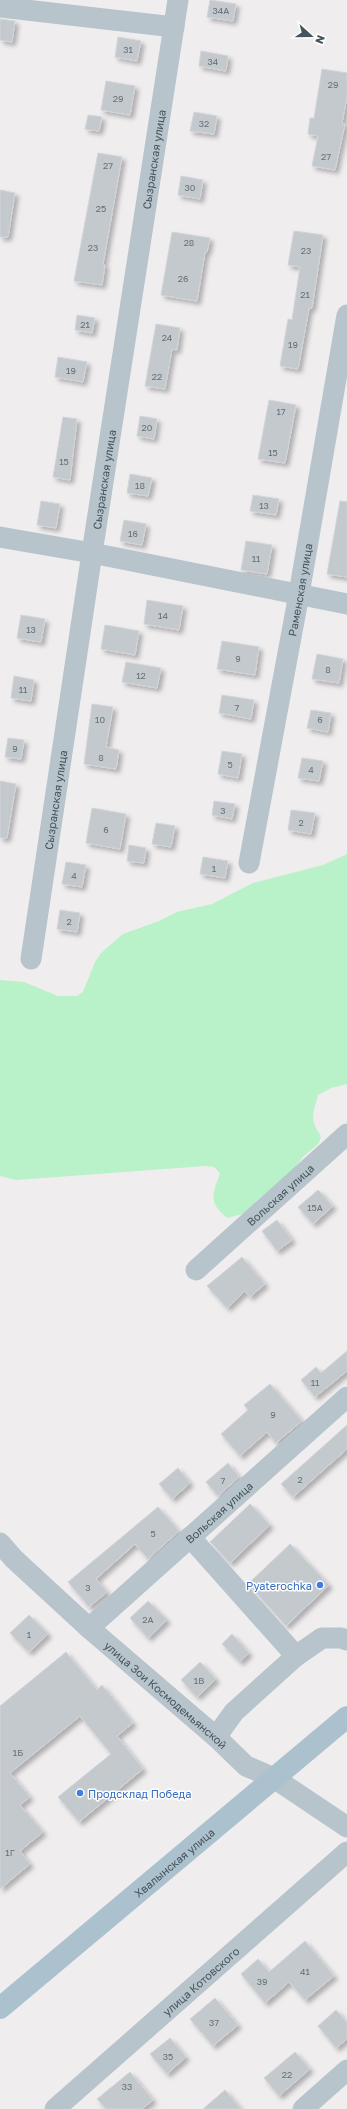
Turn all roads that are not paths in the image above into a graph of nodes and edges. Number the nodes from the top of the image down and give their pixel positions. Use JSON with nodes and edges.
{"nodes":[{"id":1,"x":178,"y":0,"type":"edge"},
{"id":2,"x":0,"y":7,"type":"edge"},
{"id":3,"x":174,"y":27,"type":"junction"},
{"id":4,"x":347,"y":315,"type":"edge"},
{"id":5,"x":0,"y":537,"type":"edge"},
{"id":6,"x":92,"y":553,"type":"junction"},
{"id":7,"x":299,"y":594,"type":"junction"},
{"id":8,"x":347,"y":604,"type":"edge"},
{"id":9,"x":249,"y":862,"type":"dead end"},
{"id":10,"x":31,"y":959,"type":"dead end"},
{"id":11,"x":347,"y":1134,"type":"edge"},
{"id":12,"x":196,"y":1270,"type":"dead end"},
{"id":13,"x":347,"y":1397,"type":"edge"},
{"id":14,"x":190,"y":1536,"type":"junction"},
{"id":15,"x":0,"y":1543,"type":"edge"},
{"id":16,"x":89,"y":1628,"type":"junction"},
{"id":17,"x":347,"y":1640,"type":"edge"},
{"id":18,"x":296,"y":1656,"type":"junction"},
{"id":19,"x":347,"y":1717,"type":"edge"},
{"id":20,"x":216,"y":1737,"type":"junction"},
{"id":21,"x":274,"y":1778,"type":"junction"},
{"id":22,"x":347,"y":1827,"type":"edge"},
{"id":23,"x":347,"y":1852,"type":"edge"},
{"id":24,"x":0,"y":2008,"type":"edge"},
{"id":25,"x":347,"y":2070,"type":"edge"},
{"id":26,"x":55,"y":2109,"type":"edge"},
{"id":27,"x":303,"y":2109,"type":"edge"}],
"edges":[{"from":1,"to":3,"type":"street","name":"Сызранская улица"},
{"from":2,"to":3,"type":"street"},
{"from":3,"to":6,"type":"street","name":"Сызранская улица"},
{"from":4,"to":7,"type":"street","name":"Раменская улица"},
{"from":5,"to":6,"type":"street"},
{"from":6,"to":7,"type":"street"},
{"from":6,"to":10,"type":"street","name":"Сызранская улица"},
{"from":7,"to":8,"type":"street"},
{"from":7,"to":9,"type":"street","name":"Раменская улица"},
{"from":11,"to":12,"type":"street","name":"Вольская улица"},
{"from":13,"to":14,"type":"street","name":"Вольская улица"},
{"from":14,"to":16,"type":"street","name":"Вольская улица"},
{"from":14,"to":18,"type":"street"},
{"from":15,"to":16,"type":"street","name":"улица Зои Космодемьянской"},
{"from":16,"to":20,"type":"street","name":"улица Зои Космодемьянской"},
{"from":17,"to":18,"type":"street"},
{"from":18,"to":20,"type":"street"},
{"from":19,"to":21,"type":"main road","name":"Хвалынская улица"},
{"from":20,"to":21,"type":"street","name":"улица Зои Космодемьянской"},
{"from":21,"to":22,"type":"street","name":"улица Зои Космодемьянской"},
{"from":21,"to":24,"type":"main road","name":"Хвалынская улица"},
{"from":23,"to":26,"type":"street","name":"улица Котовского"},
{"from":25,"to":27,"type":"street"}]}
